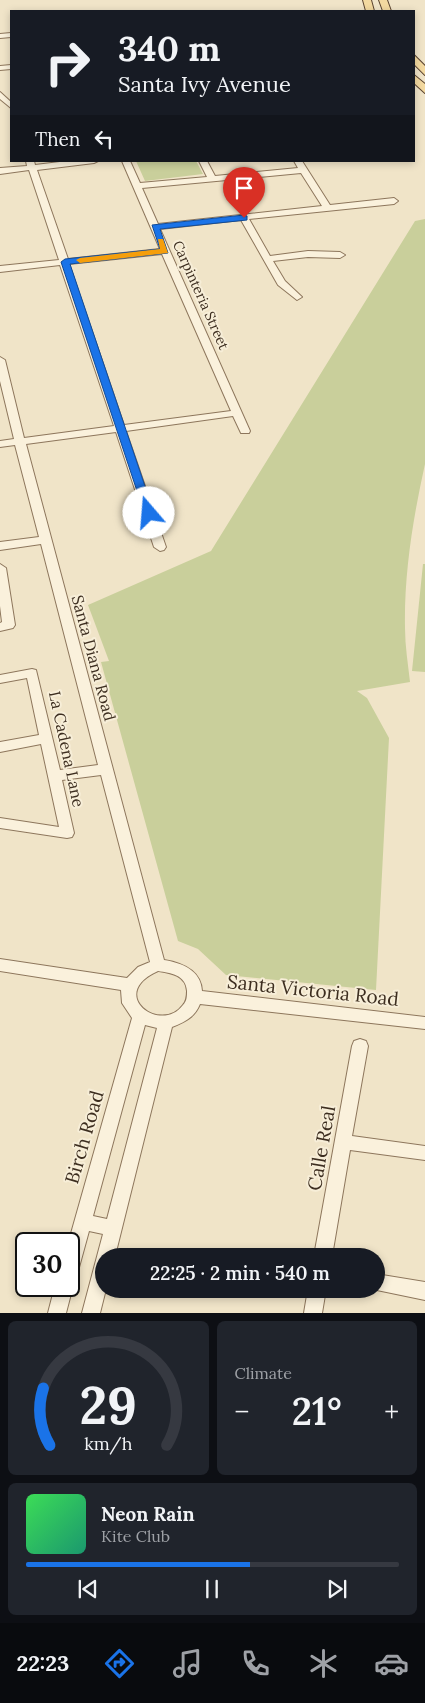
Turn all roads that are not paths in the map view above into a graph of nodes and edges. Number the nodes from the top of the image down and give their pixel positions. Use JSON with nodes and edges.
{"nodes":[{"id":1,"x":415,"y":59,"type":"edge"},
{"id":2,"x":425,"y":72,"type":"edge"},
{"id":3,"x":415,"y":79,"type":"edge"},
{"id":4,"x":425,"y":90,"type":"edge"},
{"id":5,"x":0,"y":94,"type":"edge"},
{"id":6,"x":10,"y":105,"type":"edge"},
{"id":7,"x":73,"y":162,"type":"edge"},
{"id":8,"x":126,"y":162,"type":"edge"},
{"id":9,"x":204,"y":162,"type":"edge"},
{"id":10,"x":299,"y":162,"type":"edge"},
{"id":11,"x":31,"y":164,"type":"edge"},
{"id":12,"x":303,"y":170,"type":"junction"},
{"id":13,"x":0,"y":171,"type":"edge"},
{"id":14,"x":212,"y":179,"type":"junction"},
{"id":15,"x":138,"y":186,"type":"junction"},
{"id":16,"x":394,"y":201,"type":"dead end"},
{"id":17,"x":327,"y":208,"type":"junction"},
{"id":18,"x":244,"y":218,"type":"junction"},
{"id":19,"x":155,"y":227,"type":"junction"},
{"id":20,"x":165,"y":251,"type":"junction"},
{"id":21,"x":340,"y":255,"type":"dead end"},
{"id":22,"x":266,"y":258,"type":"junction"},
{"id":23,"x":65,"y":262,"type":"junction"},
{"id":24,"x":0,"y":269,"type":"edge"},
{"id":25,"x":297,"y":297,"type":"dead end"},
{"id":26,"x":0,"y":360,"type":"edge"},
{"id":27,"x":236,"y":413,"type":"junction"},
{"id":28,"x":120,"y":428,"type":"junction"},
{"id":29,"x":245,"y":431,"type":"dead end"},
{"id":30,"x":19,"y":441,"type":"junction"},
{"id":31,"x":0,"y":444,"type":"edge"},
{"id":32,"x":45,"y":540,"type":"junction"},
{"id":33,"x":0,"y":546,"type":"edge"},
{"id":34,"x":160,"y":547,"type":"dead end"},
{"id":35,"x":0,"y":572,"type":"edge"},
{"id":36,"x":5,"y":626,"type":"edge"},
{"id":37,"x":0,"y":679,"type":"edge"},
{"id":38,"x":47,"y":738,"type":"junction"},
{"id":39,"x":0,"y":747,"type":"edge"},
{"id":40,"x":106,"y":769,"type":"junction"},
{"id":41,"x":55,"y":776,"type":"junction"},
{"id":42,"x":0,"y":824,"type":"edge"},
{"id":43,"x":0,"y":965,"type":"edge"},
{"id":44,"x":158,"y":966,"type":"junction"},
{"id":45,"x":130,"y":985,"type":"junction"},
{"id":46,"x":196,"y":997,"type":"junction"},
{"id":47,"x":140,"y":1016,"type":"junction"},
{"id":48,"x":166,"y":1022,"type":"junction"},
{"id":49,"x":425,"y":1023,"type":"edge"},
{"id":50,"x":360,"y":1046,"type":"dead end"},
{"id":51,"x":343,"y":1142,"type":"junction"},
{"id":52,"x":425,"y":1152,"type":"edge"},
{"id":53,"x":82,"y":1222,"type":"junction"},
{"id":54,"x":113,"y":1228,"type":"junction"},
{"id":55,"x":79,"y":1232,"type":"edge"},
{"id":56,"x":108,"y":1248,"type":"edge"},
{"id":57,"x":324,"y":1248,"type":"edge"},
{"id":58,"x":385,"y":1284,"type":"edge"},
{"id":59,"x":425,"y":1291,"type":"edge"},
{"id":60,"x":61,"y":1297,"type":"edge"},
{"id":61,"x":95,"y":1298,"type":"edge"},
{"id":62,"x":316,"y":1298,"type":"edge"},
{"id":63,"x":57,"y":1313,"type":"edge"},
{"id":64,"x":91,"y":1313,"type":"edge"},
{"id":65,"x":313,"y":1313,"type":"edge"}],
"edges":[{"from":1,"to":2,"type":"main road"},
{"from":3,"to":4,"type":"main road"},
{"from":5,"to":6,"type":"street"},
{"from":7,"to":11,"type":"street"},
{"from":8,"to":15,"type":"street","name":"Carpinteria Street"},
{"from":9,"to":14,"type":"street"},
{"from":10,"to":12,"type":"street"},
{"from":11,"to":13,"type":"street"},
{"from":11,"to":23,"type":"street"},
{"from":12,"to":14,"type":"street"},
{"from":12,"to":17,"type":"street"},
{"from":14,"to":15,"type":"street"},
{"from":15,"to":19,"type":"street","name":"Carpinteria Street"},
{"from":16,"to":17,"type":"street"},
{"from":17,"to":18,"type":"street"},
{"from":18,"to":19,"type":"street"},
{"from":18,"to":22,"type":"street"},
{"from":19,"to":20,"type":"street","name":"Carpinteria Street"},
{"from":20,"to":23,"type":"street"},
{"from":20,"to":27,"type":"street","name":"Carpinteria Street"},
{"from":21,"to":22,"type":"street"},
{"from":22,"to":25,"type":"street"},
{"from":23,"to":24,"type":"street"},
{"from":23,"to":28,"type":"street"},
{"from":26,"to":30,"type":"street","name":"Santa Diana Road"},
{"from":27,"to":28,"type":"street"},
{"from":27,"to":29,"type":"street","name":"Carpinteria Street"},
{"from":28,"to":30,"type":"street"},
{"from":28,"to":34,"type":"street"},
{"from":30,"to":31,"type":"street"},
{"from":30,"to":32,"type":"street","name":"Santa Diana Road"},
{"from":32,"to":33,"type":"street"},
{"from":32,"to":40,"type":"street","name":"Santa Diana Road"},
{"from":35,"to":36,"type":"street"},
{"from":37,"to":38,"type":"street","name":"La Cadena Lane"},
{"from":38,"to":39,"type":"street"},
{"from":38,"to":41,"type":"street","name":"La Cadena Lane"},
{"from":40,"to":41,"type":"street"},
{"from":40,"to":44,"type":"street","name":"Santa Diana Road"},
{"from":41,"to":42,"type":"street","name":"La Cadena Lane"},
{"from":43,"to":45,"type":"street"},
{"from":44,"to":45,"type":"street"},
{"from":44,"to":46,"type":"street"},
{"from":45,"to":47,"type":"street"},
{"from":46,"to":48,"type":"street"},
{"from":46,"to":49,"type":"street","name":"Santa Victoria Road"},
{"from":47,"to":48,"type":"street"},
{"from":47,"to":53,"type":"street","name":"Birch Road"},
{"from":48,"to":54,"type":"street"},
{"from":50,"to":51,"type":"street","name":"Calle Real"},
{"from":51,"to":52,"type":"street"},
{"from":51,"to":57,"type":"street","name":"Calle Real"},
{"from":53,"to":54,"type":"street"},
{"from":53,"to":55,"type":"street","name":"Birch Road"},
{"from":54,"to":56,"type":"street"},
{"from":58,"to":59,"type":"street"},
{"from":60,"to":63,"type":"street"},
{"from":61,"to":64,"type":"street"},
{"from":62,"to":65,"type":"street"}]}
